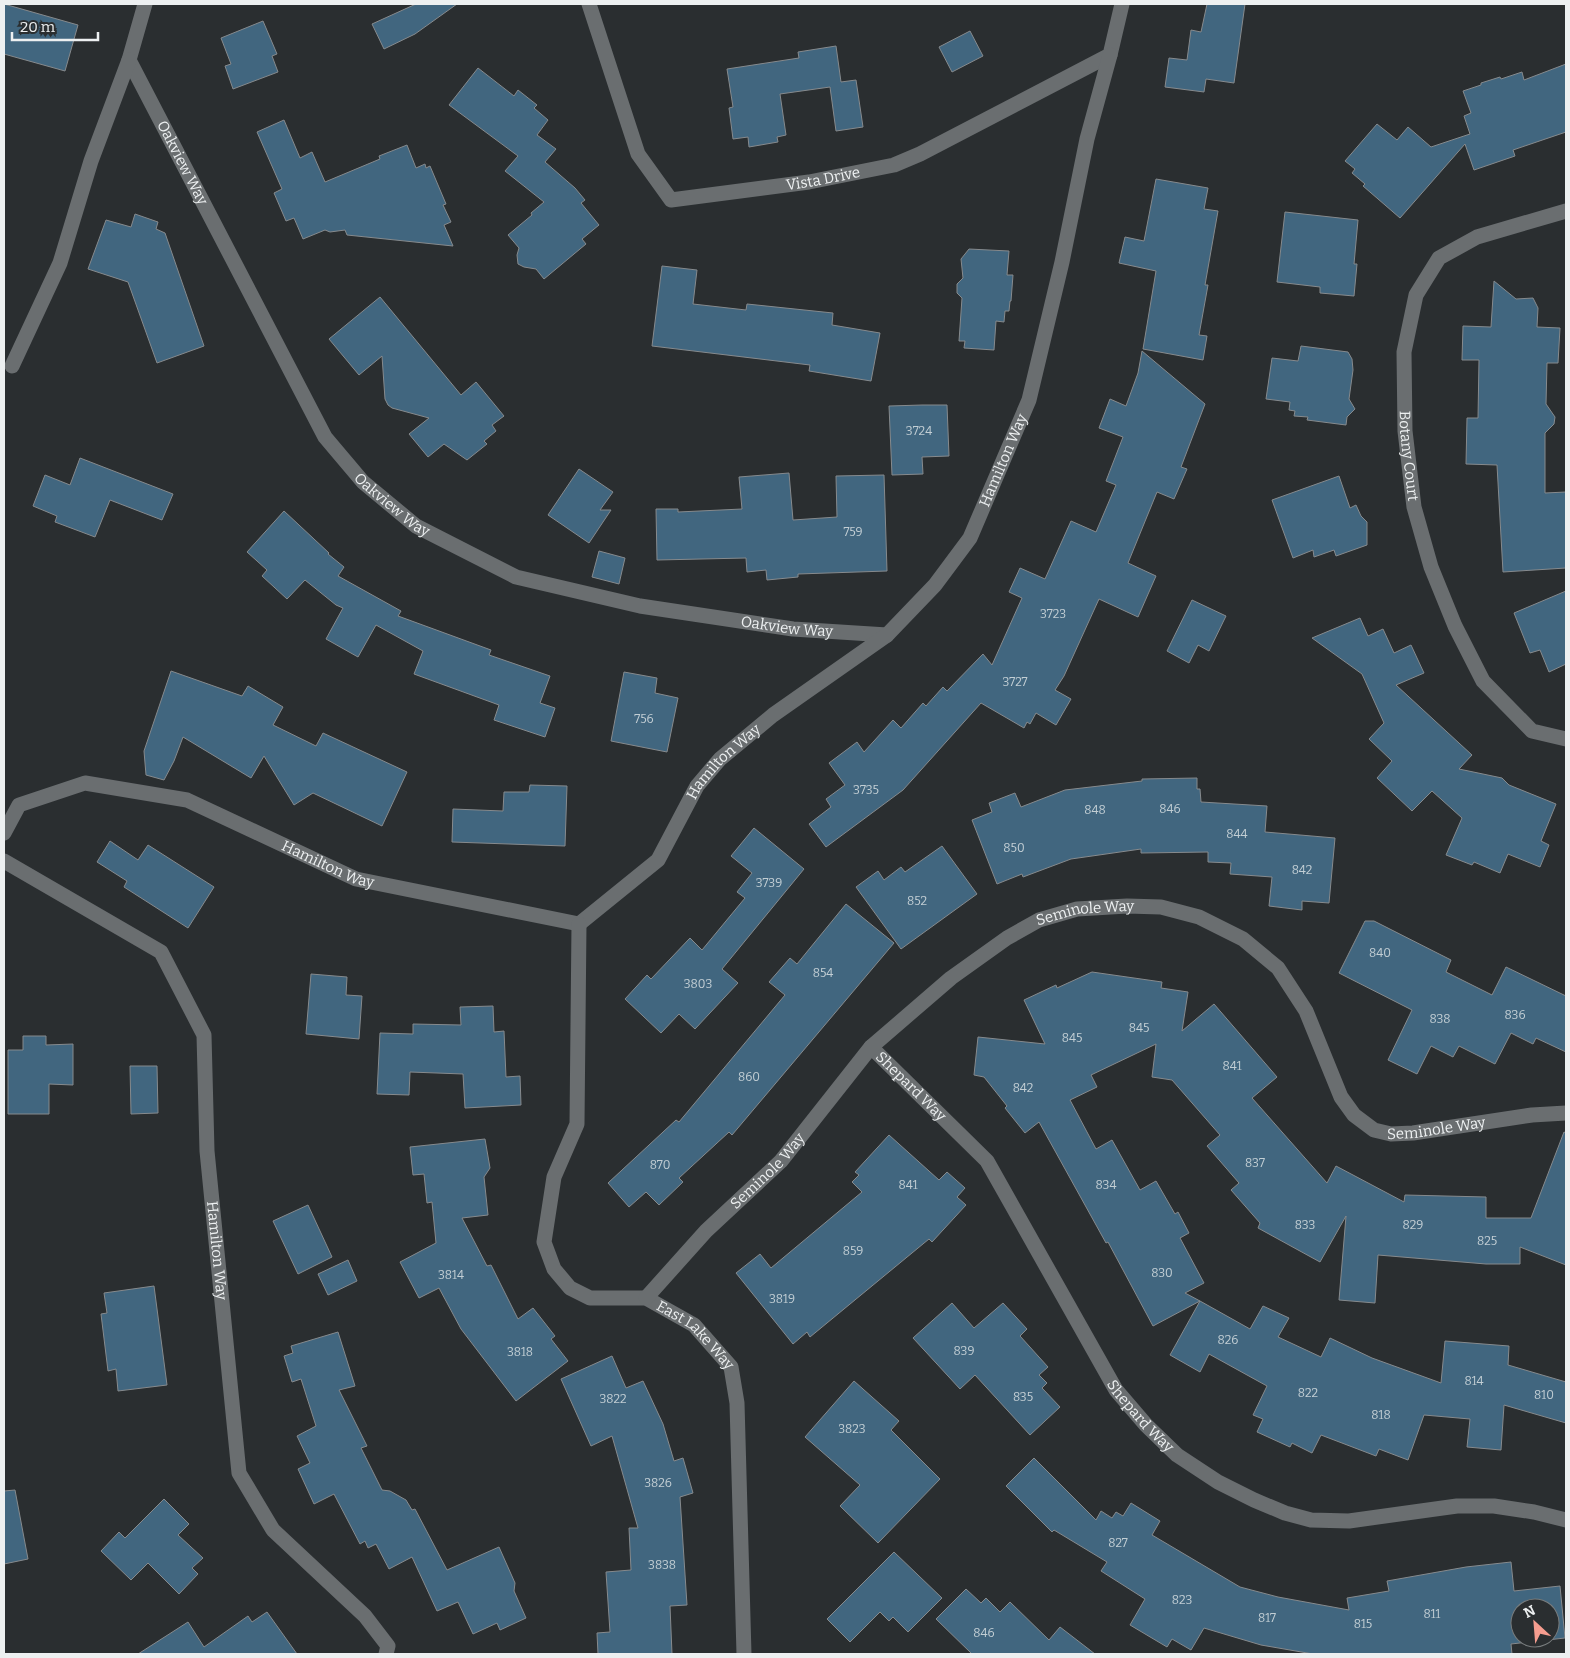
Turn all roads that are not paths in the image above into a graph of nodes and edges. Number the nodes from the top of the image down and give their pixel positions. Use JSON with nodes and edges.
{"nodes":[{"id":1,"x":145,"y":4,"type":"edge"},
{"id":2,"x":589,"y":4,"type":"edge"},
{"id":3,"x":1122,"y":4,"type":"edge"},
{"id":4,"x":1110,"y":55,"type":"junction"},
{"id":5,"x":129,"y":60,"type":"junction"},
{"id":6,"x":1566,"y":211,"type":"edge"},
{"id":7,"x":12,"y":366,"type":"dead end"},
{"id":8,"x":886,"y":635,"type":"junction"},
{"id":9,"x":1566,"y":738,"type":"edge"},
{"id":10,"x":4,"y":833,"type":"edge"},
{"id":11,"x":4,"y":861,"type":"edge"},
{"id":12,"x":579,"y":924,"type":"junction"},
{"id":13,"x":871,"y":1047,"type":"junction"},
{"id":14,"x":1566,"y":1113,"type":"edge"},
{"id":15,"x":646,"y":1298,"type":"junction"},
{"id":16,"x":1566,"y":1520,"type":"edge"},
{"id":17,"x":386,"y":1654,"type":"edge"},
{"id":18,"x":744,"y":1654,"type":"edge"}],
"edges":[{"from":1,"to":5,"type":"street"},
{"from":2,"to":4,"type":"street","name":"Vista Drive"},
{"from":3,"to":4,"type":"street"},
{"from":4,"to":8,"type":"street","name":"Hamilton Way"},
{"from":5,"to":7,"type":"street"},
{"from":5,"to":8,"type":"street","name":"Oakview Way"},
{"from":6,"to":9,"type":"street","name":"Botany Court"},
{"from":8,"to":12,"type":"street","name":"Hamilton Way"},
{"from":10,"to":12,"type":"street","name":"Hamilton Way"},
{"from":11,"to":17,"type":"street","name":"Hamilton Way"},
{"from":12,"to":15,"type":"street","name":"East Lake Way"},
{"from":13,"to":14,"type":"street","name":"Seminole Way"},
{"from":13,"to":15,"type":"street","name":"Seminole Way"},
{"from":13,"to":16,"type":"street","name":"Shepard Way"},
{"from":15,"to":18,"type":"street","name":"East Lake Way"}]}
